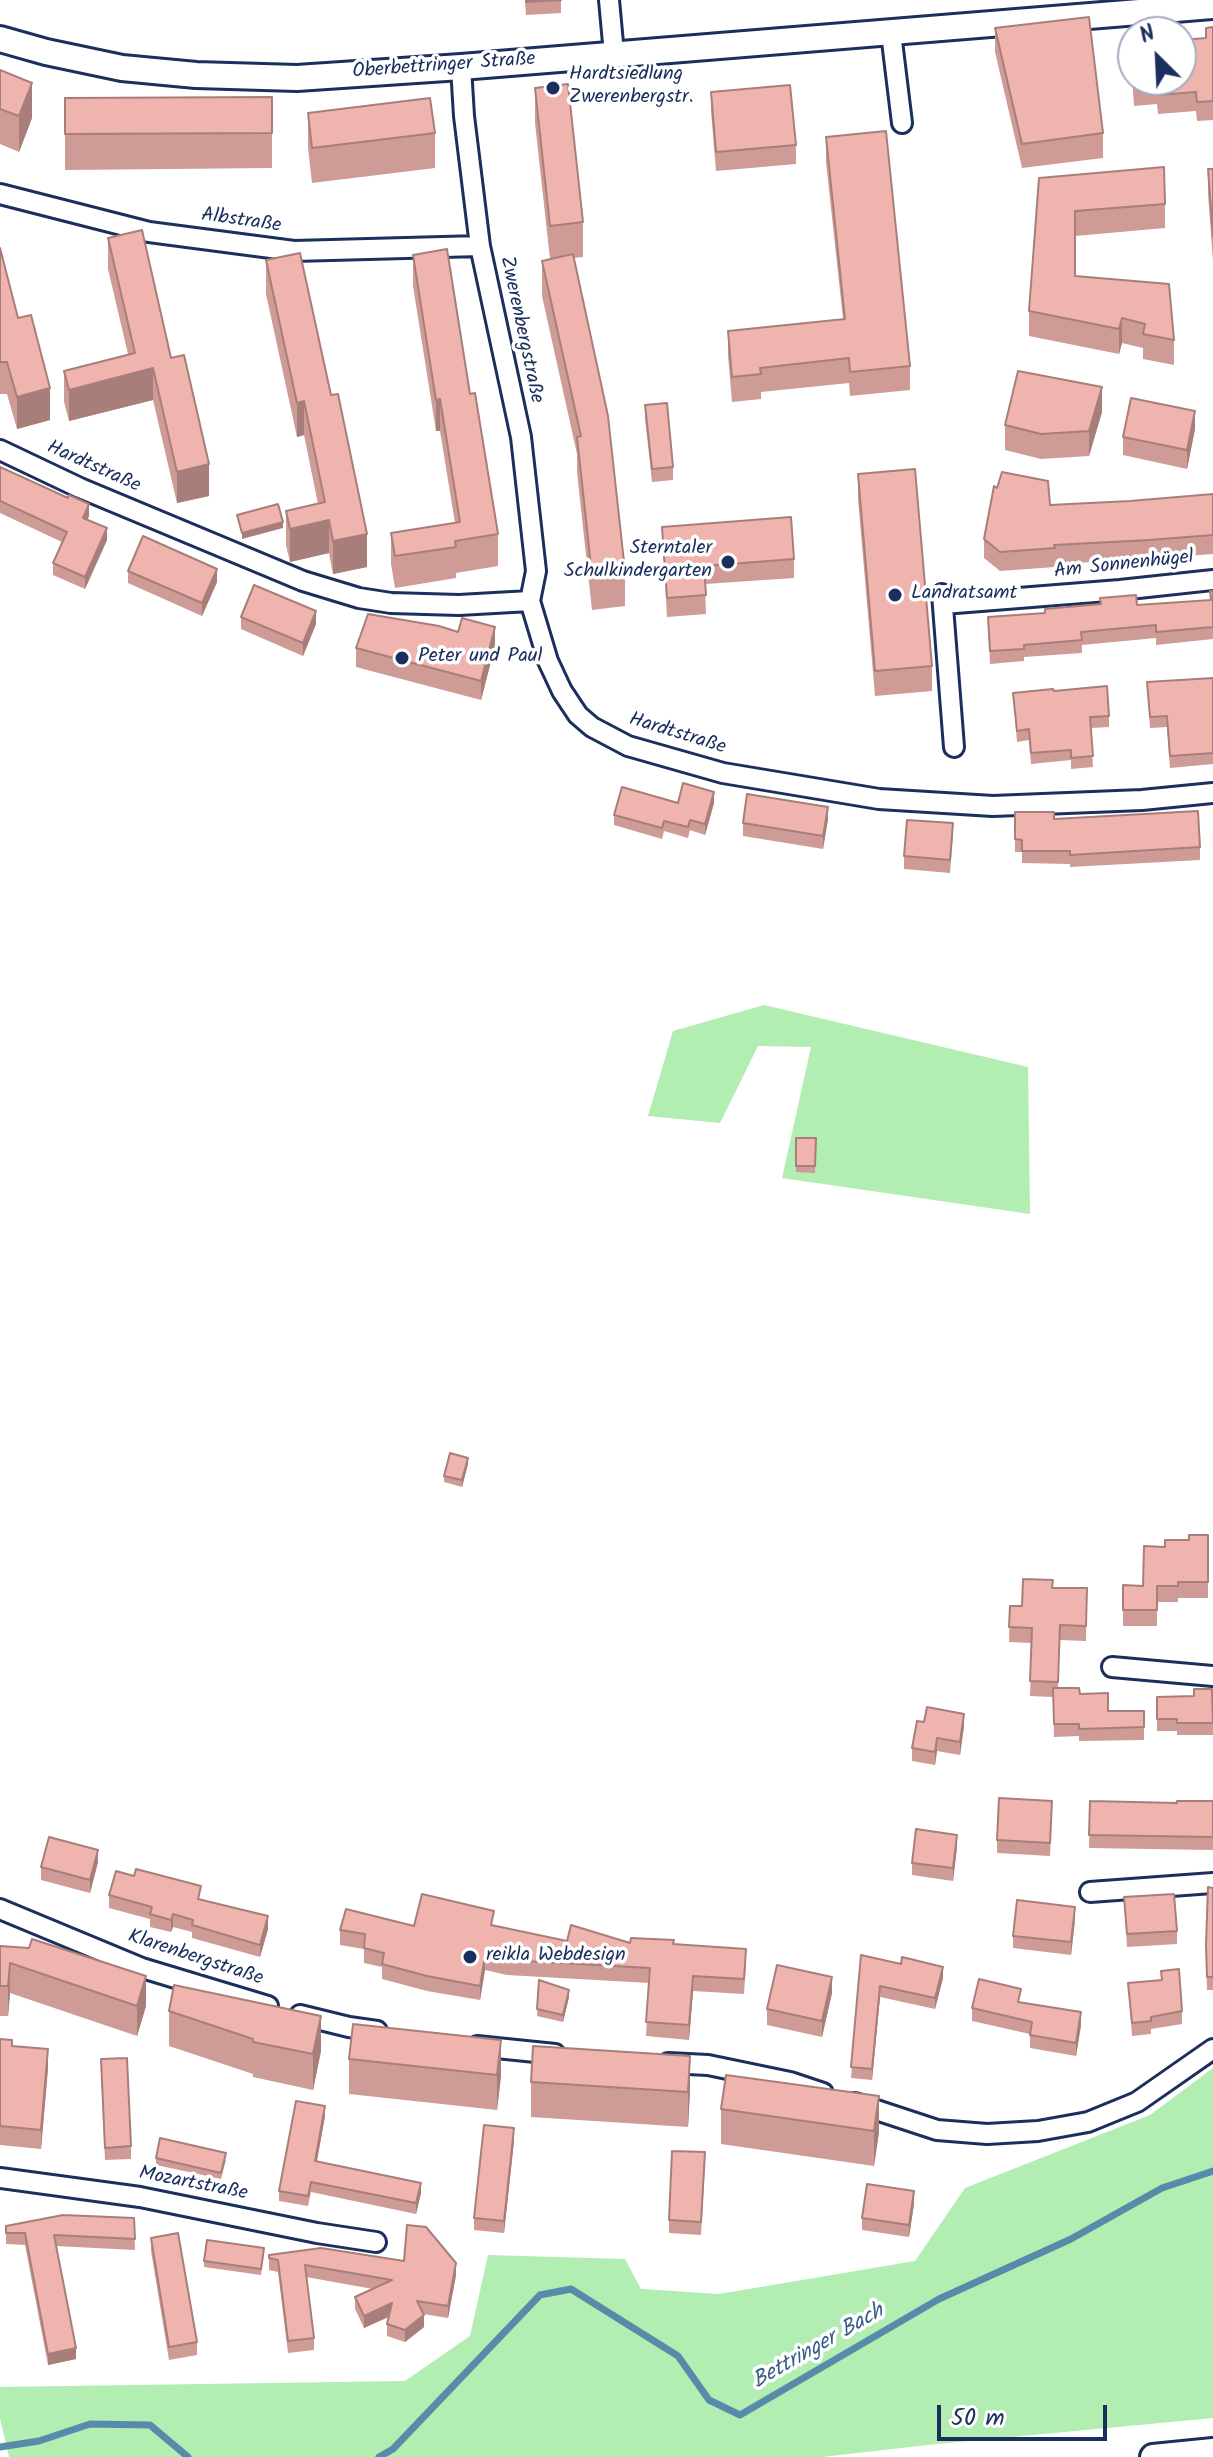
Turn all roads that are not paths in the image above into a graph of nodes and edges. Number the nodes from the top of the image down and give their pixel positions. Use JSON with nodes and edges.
{"nodes":[{"id":1,"x":609,"y":0,"type":"edge"},
{"id":2,"x":1213,"y":6,"type":"edge"},
{"id":3,"x":891,"y":33,"type":"junction"},
{"id":4,"x":0,"y":39,"type":"edge"},
{"id":5,"x":614,"y":54,"type":"junction"},
{"id":6,"x":461,"y":67,"type":"junction"},
{"id":7,"x":902,"y":123,"type":"dead end"},
{"id":8,"x":0,"y":194,"type":"edge"},
{"id":9,"x":480,"y":246,"type":"junction"},
{"id":10,"x":0,"y":450,"type":"edge"},
{"id":11,"x":1213,"y":580,"type":"edge"},
{"id":12,"x":530,"y":601,"type":"junction"},
{"id":13,"x":954,"y":747,"type":"dead end"},
{"id":14,"x":1213,"y":793,"type":"edge"},
{"id":15,"x":1112,"y":1667,"type":"dead end"},
{"id":16,"x":1213,"y":1676,"type":"edge"},
{"id":17,"x":1213,"y":1883,"type":"edge"},
{"id":18,"x":1090,"y":1892,"type":"dead end"},
{"id":19,"x":0,"y":1909,"type":"edge"},
{"id":20,"x":396,"y":2034,"type":"edge"},
{"id":21,"x":457,"y":2043,"type":"edge"},
{"id":22,"x":1213,"y":2049,"type":"edge"},
{"id":23,"x":579,"y":2056,"type":"edge"},
{"id":24,"x":654,"y":2061,"type":"edge"},
{"id":25,"x":0,"y":2178,"type":"edge"},
{"id":26,"x":376,"y":2242,"type":"dead end"},
{"id":27,"x":1213,"y":2451,"type":"edge"},
{"id":28,"x":1153,"y":2457,"type":"edge"}],
"edges":[{"from":1,"to":5,"type":"street"},
{"from":2,"to":3,"type":"street","name":"Oberbettringer Straße"},
{"from":3,"to":5,"type":"street","name":"Oberbettringer Straße"},
{"from":3,"to":7,"type":"street"},
{"from":4,"to":6,"type":"street","name":"Oberbettringer Straße"},
{"from":5,"to":6,"type":"street","name":"Oberbettringer Straße"},
{"from":6,"to":9,"type":"street","name":"Zwerenbergstraße"},
{"from":8,"to":9,"type":"street","name":"Albstraße"},
{"from":9,"to":12,"type":"street","name":"Zwerenbergstraße"},
{"from":10,"to":12,"type":"street","name":"Hardtstraße"},
{"from":11,"to":13,"type":"street","name":"Am Sonnenhügel"},
{"from":12,"to":14,"type":"street","name":"Hardtstraße"},
{"from":15,"to":16,"type":"street"},
{"from":17,"to":18,"type":"street"},
{"from":19,"to":20,"type":"street","name":"Klarenbergstraße"},
{"from":21,"to":23,"type":"street"},
{"from":22,"to":24,"type":"street"},
{"from":25,"to":26,"type":"street","name":"Mozartstraße"},
{"from":27,"to":28,"type":"street"}]}
